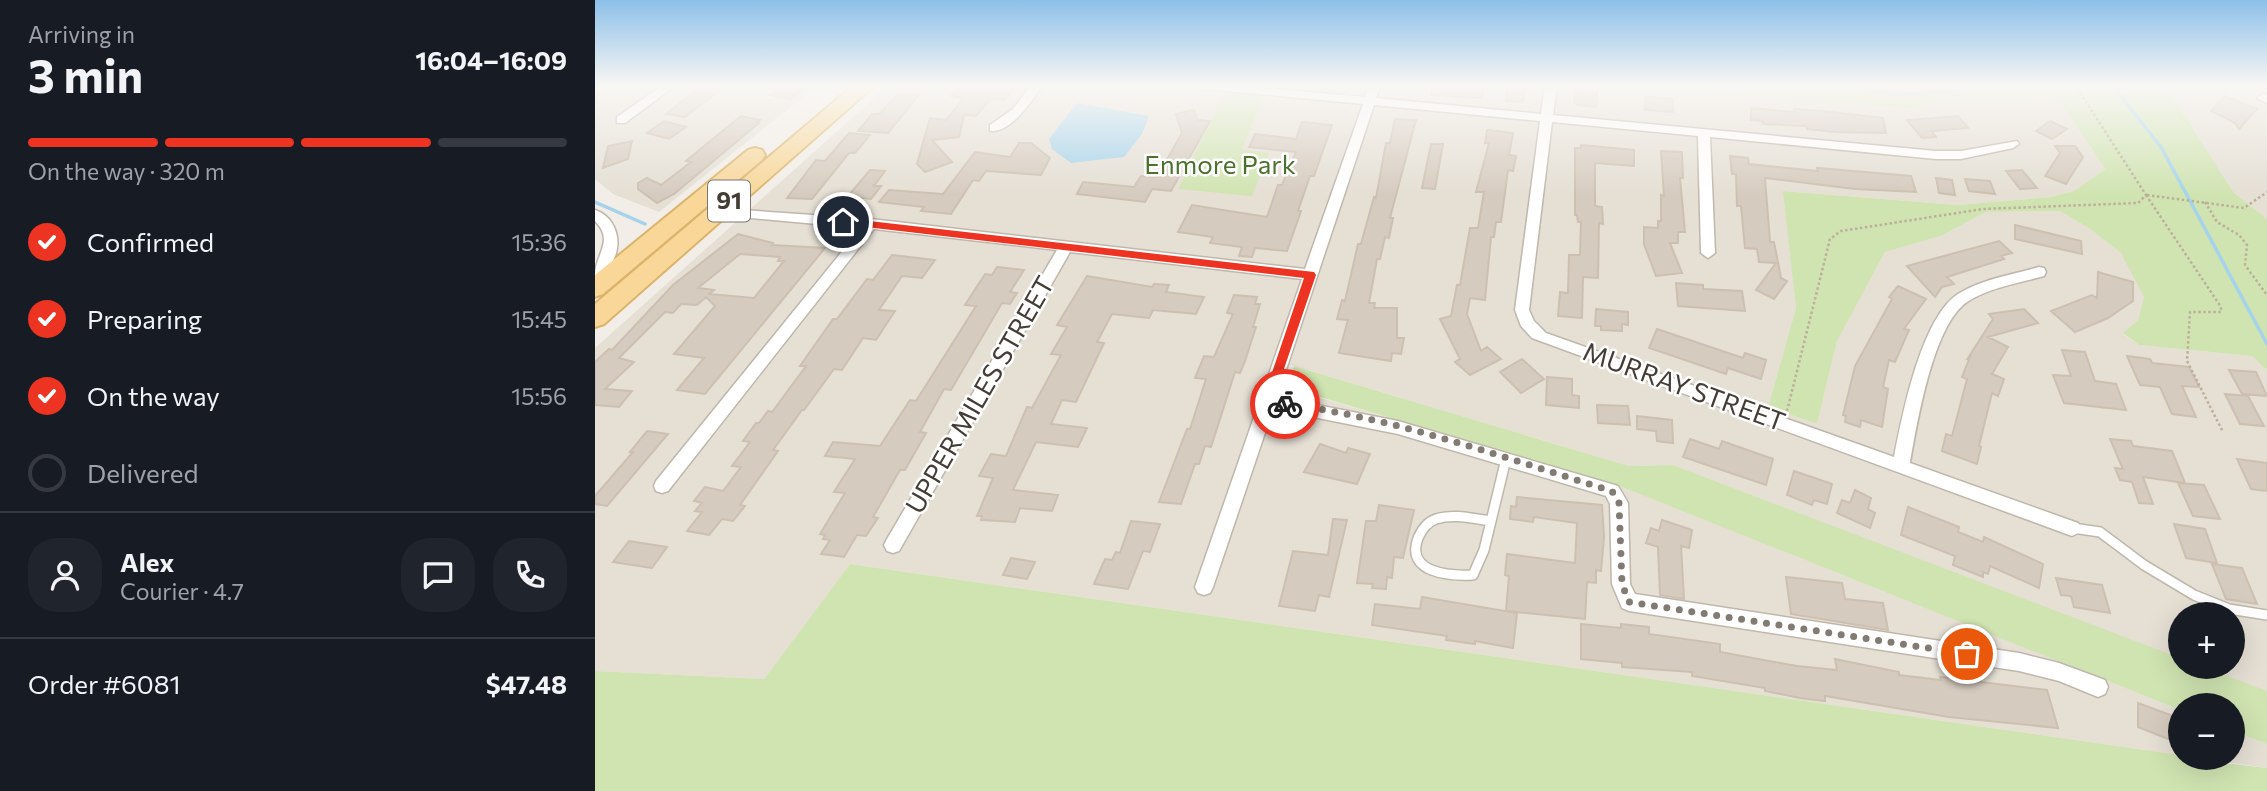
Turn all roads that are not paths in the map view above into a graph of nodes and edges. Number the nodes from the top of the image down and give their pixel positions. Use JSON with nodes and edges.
{"nodes":[{"id":1,"x":795,"y":122,"type":"edge"},
{"id":2,"x":822,"y":122,"type":"edge"},
{"id":3,"x":1003,"y":122,"type":"edge"},
{"id":4,"x":1362,"y":122,"type":"edge"},
{"id":5,"x":1546,"y":122,"type":"edge"},
{"id":6,"x":1591,"y":122,"type":"edge"},
{"id":7,"x":994,"y":128,"type":"dead end"},
{"id":8,"x":1704,"y":132,"type":"junction"},
{"id":9,"x":2013,"y":144,"type":"dead end"},
{"id":10,"x":718,"y":211,"type":"junction"},
{"id":11,"x":595,"y":214,"type":"edge"},
{"id":12,"x":871,"y":224,"type":"junction"},
{"id":13,"x":1066,"y":246,"type":"junction"},
{"id":14,"x":1708,"y":253,"type":"dead end"},
{"id":15,"x":595,"y":271,"type":"edge"},
{"id":16,"x":2039,"y":272,"type":"dead end"},
{"id":17,"x":1311,"y":275,"type":"junction"},
{"id":18,"x":595,"y":288,"type":"edge"},
{"id":19,"x":595,"y":318,"type":"edge"},
{"id":20,"x":1267,"y":402,"type":"junction"},
{"id":21,"x":1506,"y":459,"type":"junction"},
{"id":22,"x":1901,"y":465,"type":"junction"},
{"id":23,"x":662,"y":486,"type":"dead end"},
{"id":24,"x":1491,"y":521,"type":"junction"},
{"id":25,"x":2072,"y":528,"type":"joint"},
{"id":26,"x":893,"y":545,"type":"dead end"},
{"id":27,"x":1204,"y":587,"type":"dead end"},
{"id":28,"x":2267,"y":615,"type":"edge"},
{"id":29,"x":2098,"y":687,"type":"dead end"}],
"edges":[{"from":1,"to":18,"type":"main road","number":"91"},
{"from":2,"to":10,"type":"main road","number":"91"},
{"from":3,"to":7,"type":"street"},
{"from":4,"to":17,"type":"street"},
{"from":5,"to":22,"type":"street","name":"MURRAY STREET"},
{"from":6,"to":8,"type":"street"},
{"from":8,"to":9,"type":"street"},
{"from":8,"to":14,"type":"street"},
{"from":10,"to":12,"type":"street"},
{"from":10,"to":19,"type":"main road","number":"91"},
{"from":11,"to":15,"type":"street"},
{"from":12,"to":13,"type":"street"},
{"from":12,"to":23,"type":"street"},
{"from":13,"to":17,"type":"street"},
{"from":13,"to":26,"type":"street","name":"UPPER MILES STREET"},
{"from":16,"to":22,"type":"street"},
{"from":17,"to":20,"type":"street"},
{"from":20,"to":21,"type":"street"},
{"from":20,"to":27,"type":"street"},
{"from":21,"to":24,"type":"lane"},
{"from":21,"to":29,"type":"street"},
{"from":22,"to":25,"type":"street","name":"MURRAY STREET"},
{"from":24,"to":24,"type":"lane"},
{"from":25,"to":28,"type":"lane"}]}
